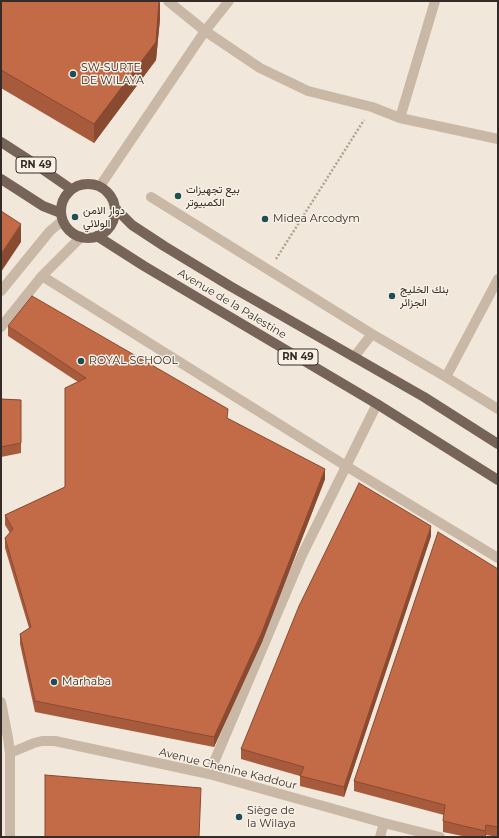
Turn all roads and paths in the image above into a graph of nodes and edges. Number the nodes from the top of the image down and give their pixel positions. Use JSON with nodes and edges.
{"nodes":[{"id":1,"x":168,"y":1,"type":"edge"},
{"id":2,"x":229,"y":1,"type":"edge"},
{"id":3,"x":435,"y":1,"type":"edge"},
{"id":4,"x":205,"y":31,"type":"junction"},
{"id":5,"x":372,"y":108,"type":"junction"},
{"id":6,"x":400,"y":118,"type":"junction"},
{"id":7,"x":498,"y":139,"type":"edge"},
{"id":8,"x":1,"y":142,"type":"edge"},
{"id":9,"x":1,"y":179,"type":"edge"},
{"id":10,"x":100,"y":186,"type":"junction"},
{"id":11,"x":71,"y":189,"type":"junction"},
{"id":12,"x":151,"y":197,"type":"dead end"},
{"id":13,"x":115,"y":208,"type":"junction"},
{"id":14,"x":62,"y":217,"type":"junction"},
{"id":15,"x":97,"y":236,"type":"junction"},
{"id":16,"x":81,"y":237,"type":"junction"},
{"id":17,"x":269,"y":270,"type":"junction"},
{"id":18,"x":42,"y":276,"type":"junction"},
{"id":19,"x":498,"y":279,"type":"edge"},
{"id":20,"x":1,"y":291,"type":"edge"},
{"id":21,"x":1,"y":327,"type":"edge"},
{"id":22,"x":372,"y":334,"type":"junction"},
{"id":23,"x":354,"y":357,"type":"junction"},
{"id":24,"x":446,"y":377,"type":"junction"},
{"id":25,"x":377,"y":404,"type":"junction"},
{"id":26,"x":498,"y":409,"type":"edge"},
{"id":27,"x":498,"y":444,"type":"edge"},
{"id":28,"x":346,"y":466,"type":"junction"},
{"id":29,"x":498,"y":480,"type":"edge"},
{"id":30,"x":498,"y":558,"type":"edge"},
{"id":31,"x":1,"y":702,"type":"edge"},
{"id":32,"x":10,"y":753,"type":"junction"},
{"id":33,"x":209,"y":774,"type":"junction"},
{"id":34,"x":5,"y":780,"type":"edge"},
{"id":35,"x":384,"y":823,"type":"junction"},
{"id":36,"x":443,"y":834,"type":"edge"},
{"id":37,"x":10,"y":837,"type":"edge"},
{"id":38,"x":380,"y":837,"type":"edge"}],
"edges":[{"from":1,"to":4,"type":"street"},
{"from":2,"to":4,"type":"street"},
{"from":3,"to":6,"type":"street"},
{"from":4,"to":5,"type":"street"},
{"from":4,"to":10,"type":"street"},
{"from":5,"to":6,"type":"street"},
{"from":5,"to":17,"type":"path"},
{"from":6,"to":7,"type":"street"},
{"from":8,"to":11,"type":"main road","number":"RN 49"},
{"from":9,"to":14,"type":"main road","number":"RN 49"},
{"from":10,"to":11,"type":"main road"},
{"from":10,"to":13,"type":"main road"},
{"from":11,"to":14,"type":"main road"},
{"from":12,"to":17,"type":"street"},
{"from":13,"to":15,"type":"main road"},
{"from":13,"to":23,"type":"main road","name":"Avenue de la Palestine","number":"RN 49"},
{"from":14,"to":16,"type":"main road"},
{"from":14,"to":20,"type":"street"},
{"from":15,"to":16,"type":"main road"},
{"from":15,"to":25,"type":"main road","name":"Avenue de la Palestine","number":"RN 49"},
{"from":16,"to":18,"type":"street"},
{"from":17,"to":22,"type":"street"},
{"from":18,"to":21,"type":"street"},
{"from":18,"to":28,"type":"street"},
{"from":19,"to":24,"type":"street"},
{"from":22,"to":23,"type":"street"},
{"from":22,"to":24,"type":"street"},
{"from":23,"to":27,"type":"main road","name":"Avenue de la Palestine","number":"RN 49"},
{"from":24,"to":26,"type":"street"},
{"from":25,"to":28,"type":"street"},
{"from":25,"to":29,"type":"main road","name":"Avenue de la Palestine","number":"RN 49"},
{"from":28,"to":30,"type":"street"},
{"from":28,"to":33,"type":"street"},
{"from":31,"to":32,"type":"street"},
{"from":32,"to":33,"type":"street","name":"Avenue Chenine Kaddour"},
{"from":32,"to":34,"type":"street"},
{"from":33,"to":35,"type":"street","name":"Avenue Chenine Kaddour"},
{"from":34,"to":37,"type":"street"},
{"from":35,"to":36,"type":"street","name":"Avenue Chenine Kaddour"},
{"from":35,"to":38,"type":"street"}]}
